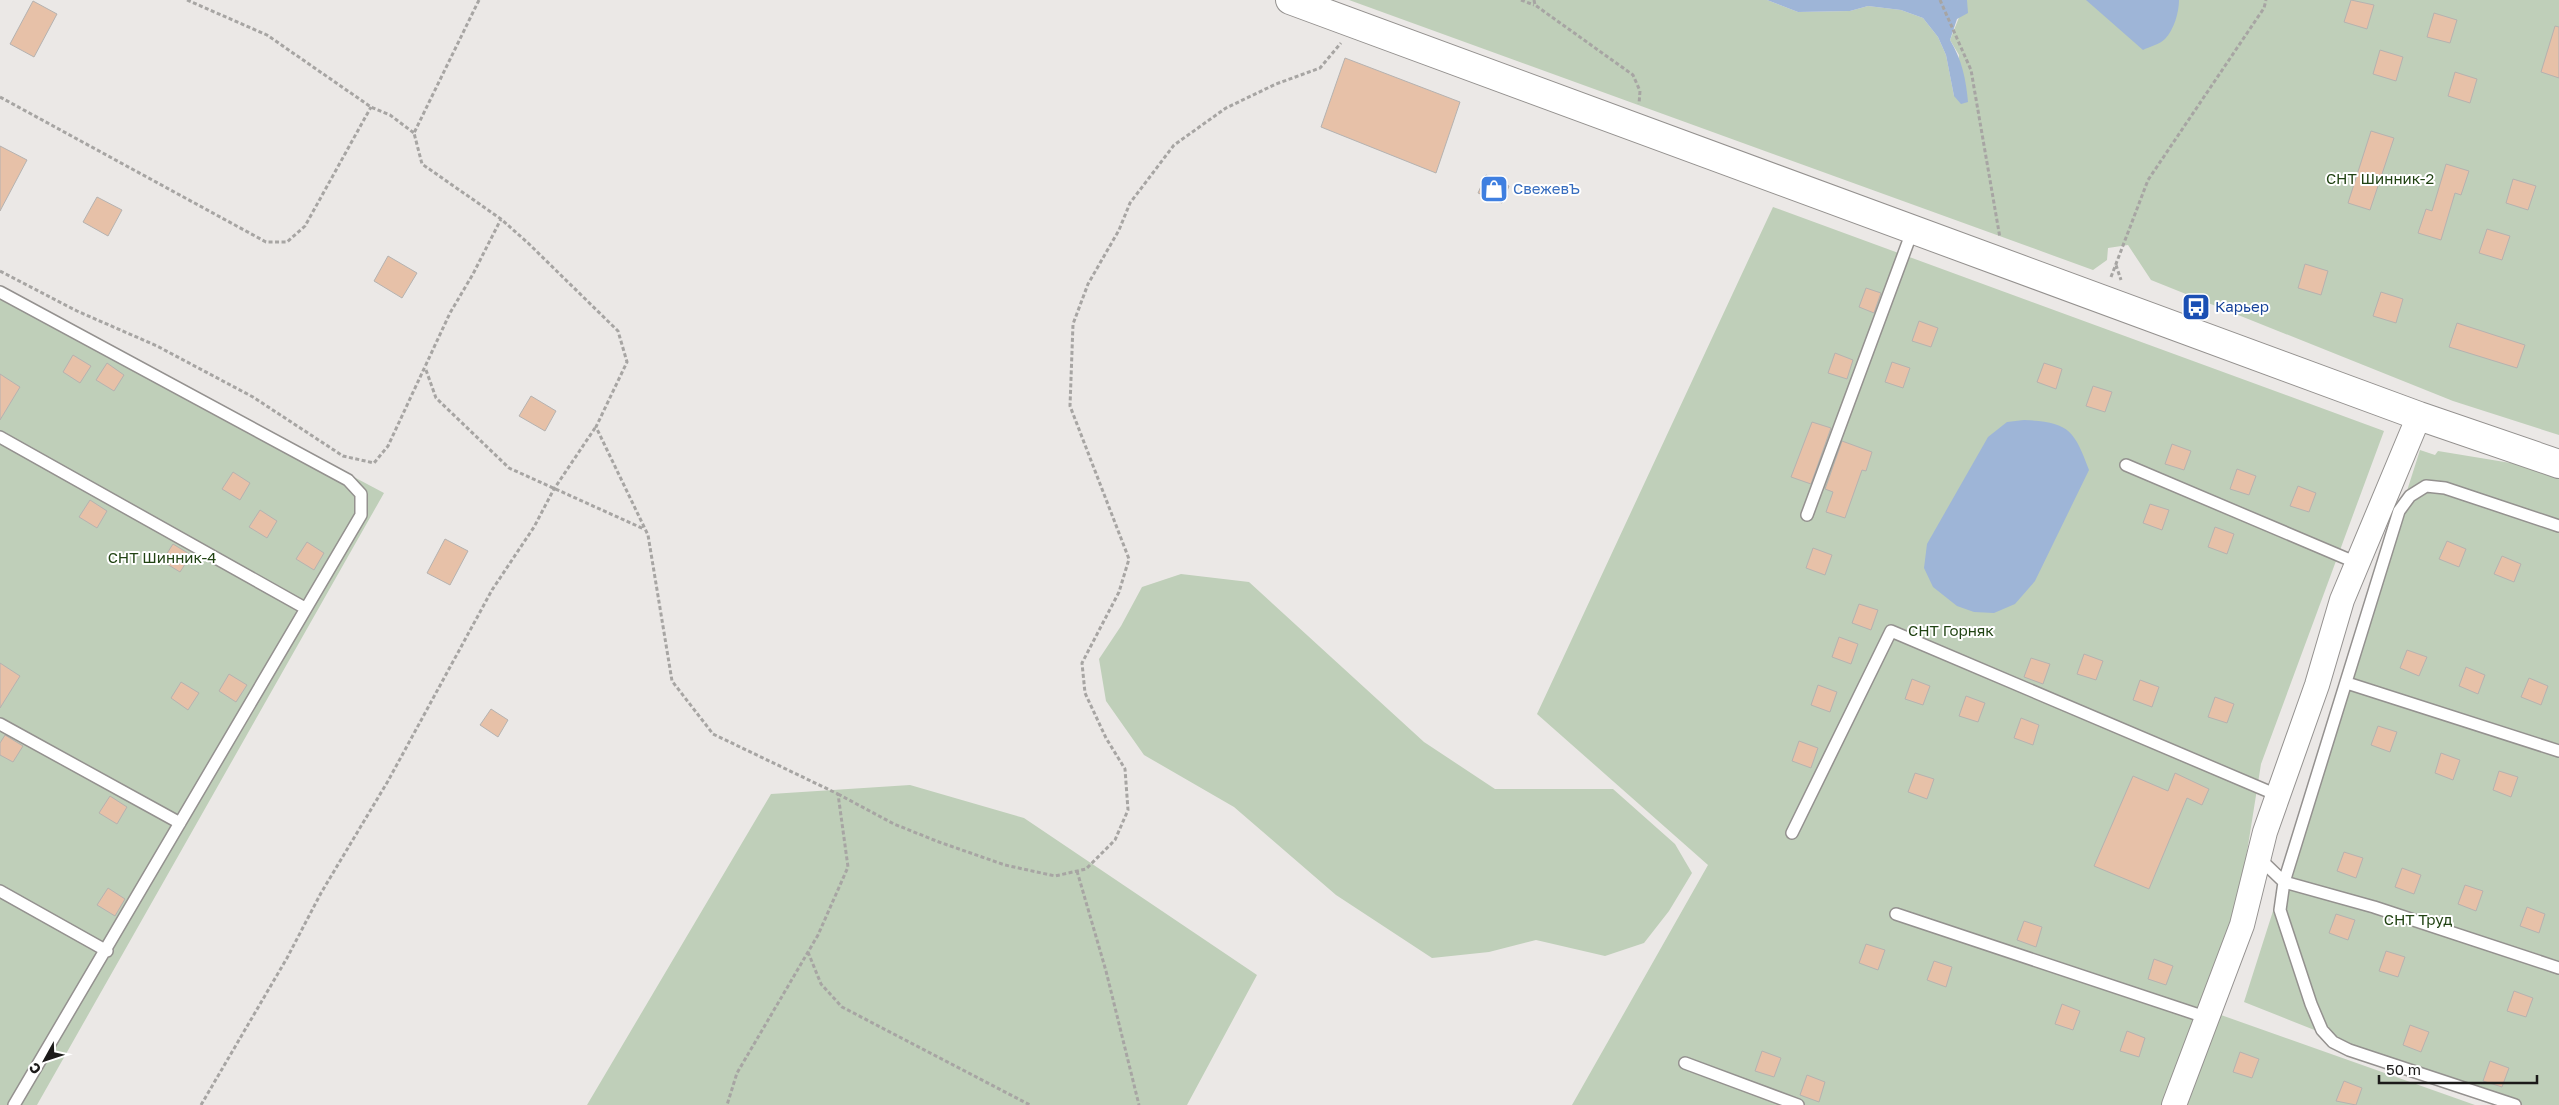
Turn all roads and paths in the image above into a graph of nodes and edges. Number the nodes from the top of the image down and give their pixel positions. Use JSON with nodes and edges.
{"nodes":[{"id":1,"x":187,"y":0,"type":"edge"},
{"id":2,"x":479,"y":0,"type":"edge"},
{"id":3,"x":1290,"y":0,"type":"edge"},
{"id":4,"x":1521,"y":0,"type":"edge"},
{"id":5,"x":1534,"y":0,"type":"edge"},
{"id":6,"x":1940,"y":0,"type":"edge"},
{"id":7,"x":2266,"y":0,"type":"edge"},
{"id":8,"x":1535,"y":5,"type":"junction"},
{"id":9,"x":1351,"y":22,"type":"junction"},
{"id":10,"x":0,"y":97,"type":"edge"},
{"id":11,"x":371,"y":107,"type":"junction"},
{"id":12,"x":1635,"y":127,"type":"junction"},
{"id":13,"x":414,"y":133,"type":"junction"},
{"id":14,"x":501,"y":219,"type":"junction"},
{"id":15,"x":1913,"y":229,"type":"junction"},
{"id":16,"x":2005,"y":263,"type":"junction"},
{"id":17,"x":0,"y":271,"type":"edge"},
{"id":18,"x":0,"y":292,"type":"edge"},
{"id":19,"x":2105,"y":299,"type":"junction"},
{"id":20,"x":425,"y":370,"type":"junction"},
{"id":21,"x":2418,"y":416,"type":"junction"},
{"id":22,"x":596,"y":427,"type":"junction"},
{"id":23,"x":0,"y":437,"type":"edge"},
{"id":24,"x":2559,"y":464,"type":"edge"},
{"id":25,"x":2126,"y":465,"type":"dead end"},
{"id":26,"x":554,"y":489,"type":"junction"},
{"id":27,"x":1807,"y":515,"type":"dead end"},
{"id":28,"x":2559,"y":526,"type":"edge"},
{"id":29,"x":644,"y":529,"type":"junction"},
{"id":30,"x":2357,"y":563,"type":"junction"},
{"id":31,"x":306,"y":608,"type":"junction"},
{"id":32,"x":2347,"y":683,"type":"junction"},
{"id":33,"x":0,"y":724,"type":"edge"},
{"id":34,"x":2559,"y":751,"type":"edge"},
{"id":35,"x":838,"y":794,"type":"junction"},
{"id":36,"x":2276,"y":795,"type":"junction"},
{"id":37,"x":180,"y":823,"type":"junction"},
{"id":38,"x":1792,"y":833,"type":"dead end"},
{"id":39,"x":2258,"y":857,"type":"junction"},
{"id":40,"x":1077,"y":871,"type":"junction"},
{"id":41,"x":2284,"y":882,"type":"junction"},
{"id":42,"x":0,"y":891,"type":"edge"},
{"id":43,"x":1896,"y":914,"type":"dead end"},
{"id":44,"x":107,"y":950,"type":"junction"},
{"id":45,"x":808,"y":952,"type":"junction"},
{"id":46,"x":2559,"y":968,"type":"edge"},
{"id":47,"x":2208,"y":1018,"type":"junction"},
{"id":48,"x":1685,"y":1063,"type":"dead end"},
{"id":49,"x":14,"y":1105,"type":"edge"},
{"id":50,"x":201,"y":1105,"type":"edge"},
{"id":51,"x":727,"y":1105,"type":"edge"},
{"id":52,"x":1030,"y":1105,"type":"edge"},
{"id":53,"x":1139,"y":1105,"type":"edge"},
{"id":54,"x":1798,"y":1105,"type":"edge"},
{"id":55,"x":2174,"y":1105,"type":"edge"},
{"id":56,"x":2515,"y":1105,"type":"edge"}],
"edges":[{"from":1,"to":11,"type":"path"},
{"from":2,"to":13,"type":"path"},
{"from":3,"to":9,"type":"street"},
{"from":4,"to":8,"type":"path"},
{"from":5,"to":8,"type":"path"},
{"from":6,"to":16,"type":"path"},
{"from":7,"to":19,"type":"path"},
{"from":8,"to":12,"type":"path"},
{"from":9,"to":12,"type":"street"},
{"from":9,"to":40,"type":"path"},
{"from":10,"to":11,"type":"path"},
{"from":11,"to":13,"type":"path"},
{"from":12,"to":15,"type":"street"},
{"from":13,"to":14,"type":"path"},
{"from":14,"to":20,"type":"path"},
{"from":14,"to":22,"type":"path"},
{"from":15,"to":16,"type":"street"},
{"from":15,"to":27,"type":"lane"},
{"from":16,"to":19,"type":"street"},
{"from":17,"to":20,"type":"path"},
{"from":18,"to":31,"type":"lane"},
{"from":19,"to":21,"type":"street"},
{"from":20,"to":26,"type":"path"},
{"from":21,"to":24,"type":"street"},
{"from":21,"to":30,"type":"street"},
{"from":22,"to":26,"type":"path"},
{"from":22,"to":29,"type":"path"},
{"from":23,"to":31,"type":"lane"},
{"from":25,"to":30,"type":"lane"},
{"from":26,"to":29,"type":"path"},
{"from":26,"to":50,"type":"path"},
{"from":28,"to":32,"type":"lane"},
{"from":29,"to":35,"type":"path"},
{"from":30,"to":36,"type":"street"},
{"from":31,"to":37,"type":"lane"},
{"from":32,"to":34,"type":"lane"},
{"from":32,"to":41,"type":"lane"},
{"from":33,"to":37,"type":"lane"},
{"from":35,"to":40,"type":"path"},
{"from":35,"to":45,"type":"path"},
{"from":36,"to":38,"type":"lane"},
{"from":36,"to":39,"type":"street"},
{"from":37,"to":44,"type":"lane"},
{"from":39,"to":41,"type":"lane"},
{"from":39,"to":47,"type":"street"},
{"from":40,"to":53,"type":"path"},
{"from":41,"to":46,"type":"lane"},
{"from":41,"to":56,"type":"lane"},
{"from":42,"to":44,"type":"lane"},
{"from":43,"to":47,"type":"lane"},
{"from":44,"to":49,"type":"lane"},
{"from":45,"to":51,"type":"path"},
{"from":45,"to":52,"type":"path"},
{"from":47,"to":55,"type":"street"},
{"from":48,"to":54,"type":"lane"}]}
